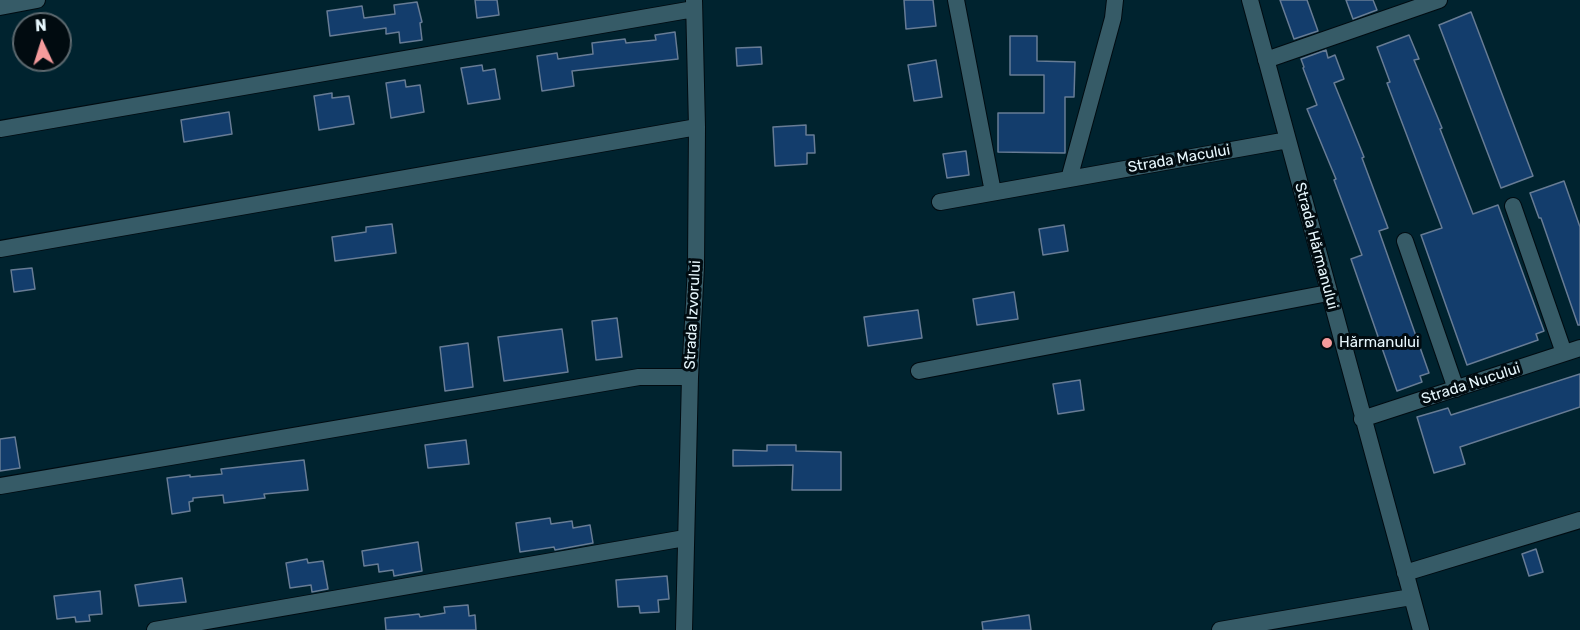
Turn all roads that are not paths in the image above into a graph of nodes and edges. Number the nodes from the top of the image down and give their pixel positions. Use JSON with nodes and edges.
{"nodes":[{"id":1,"x":37,"y":0,"type":"edge"},
{"id":2,"x":956,"y":0,"type":"edge"},
{"id":3,"x":1115,"y":0,"type":"edge"},
{"id":4,"x":1250,"y":0,"type":"edge"},
{"id":5,"x":1438,"y":0,"type":"edge"},
{"id":6,"x":694,"y":4,"type":"edge"},
{"id":7,"x":0,"y":7,"type":"edge"},
{"id":8,"x":1266,"y":60,"type":"junction"},
{"id":9,"x":697,"y":127,"type":"junction"},
{"id":10,"x":0,"y":129,"type":"edge"},
{"id":11,"x":1288,"y":140,"type":"junction"},
{"id":12,"x":1069,"y":178,"type":"junction"},
{"id":13,"x":993,"y":192,"type":"junction"},
{"id":14,"x":940,"y":202,"type":"dead end"},
{"id":15,"x":1514,"y":206,"type":"dead end"},
{"id":16,"x":1405,"y":241,"type":"dead end"},
{"id":17,"x":0,"y":249,"type":"edge"},
{"id":18,"x":1328,"y":293,"type":"junction"},
{"id":19,"x":1572,"y":351,"type":"edge"},
{"id":20,"x":919,"y":371,"type":"dead end"},
{"id":21,"x":690,"y":377,"type":"junction"},
{"id":22,"x":1456,"y":389,"type":"junction"},
{"id":23,"x":1362,"y":419,"type":"junction"},
{"id":24,"x":0,"y":486,"type":"edge"},
{"id":25,"x":1580,"y":520,"type":"edge"},
{"id":26,"x":685,"y":538,"type":"junction"},
{"id":27,"x":1406,"y":573,"type":"junction"},
{"id":28,"x":1411,"y":597,"type":"junction"},
{"id":29,"x":155,"y":630,"type":"edge"},
{"id":30,"x":684,"y":630,"type":"edge"},
{"id":31,"x":1220,"y":630,"type":"edge"},
{"id":32,"x":1420,"y":630,"type":"edge"}],
"edges":[{"from":1,"to":7,"type":"street"},
{"from":2,"to":13,"type":"street"},
{"from":3,"to":12,"type":"street"},
{"from":4,"to":8,"type":"street","name":"Strada Hărmanului"},
{"from":5,"to":8,"type":"street"},
{"from":6,"to":9,"type":"street","name":"Strada Izvorului"},
{"from":6,"to":10,"type":"street"},
{"from":8,"to":11,"type":"street","name":"Strada Hărmanului"},
{"from":9,"to":17,"type":"street"},
{"from":9,"to":21,"type":"street","name":"Strada Izvorului"},
{"from":11,"to":12,"type":"street","name":"Strada Macului"},
{"from":11,"to":18,"type":"street","name":"Strada Hărmanului"},
{"from":12,"to":13,"type":"street","name":"Strada Macului"},
{"from":13,"to":14,"type":"street","name":"Strada Macului"},
{"from":15,"to":19,"type":"street"},
{"from":16,"to":22,"type":"street"},
{"from":18,"to":20,"type":"street"},
{"from":18,"to":23,"type":"street","name":"Strada Hărmanului"},
{"from":19,"to":22,"type":"street","name":"Strada Nucului"},
{"from":21,"to":24,"type":"street"},
{"from":21,"to":26,"type":"street","name":"Strada Izvorului"},
{"from":22,"to":23,"type":"street","name":"Strada Nucului"},
{"from":23,"to":27,"type":"street","name":"Strada Hărmanului"},
{"from":25,"to":27,"type":"street"},
{"from":26,"to":29,"type":"street"},
{"from":26,"to":30,"type":"street","name":"Strada Izvorului"},
{"from":27,"to":28,"type":"street","name":"Strada Hărmanului"},
{"from":28,"to":31,"type":"street"},
{"from":28,"to":32,"type":"street","name":"Strada Hărmanului"}]}
